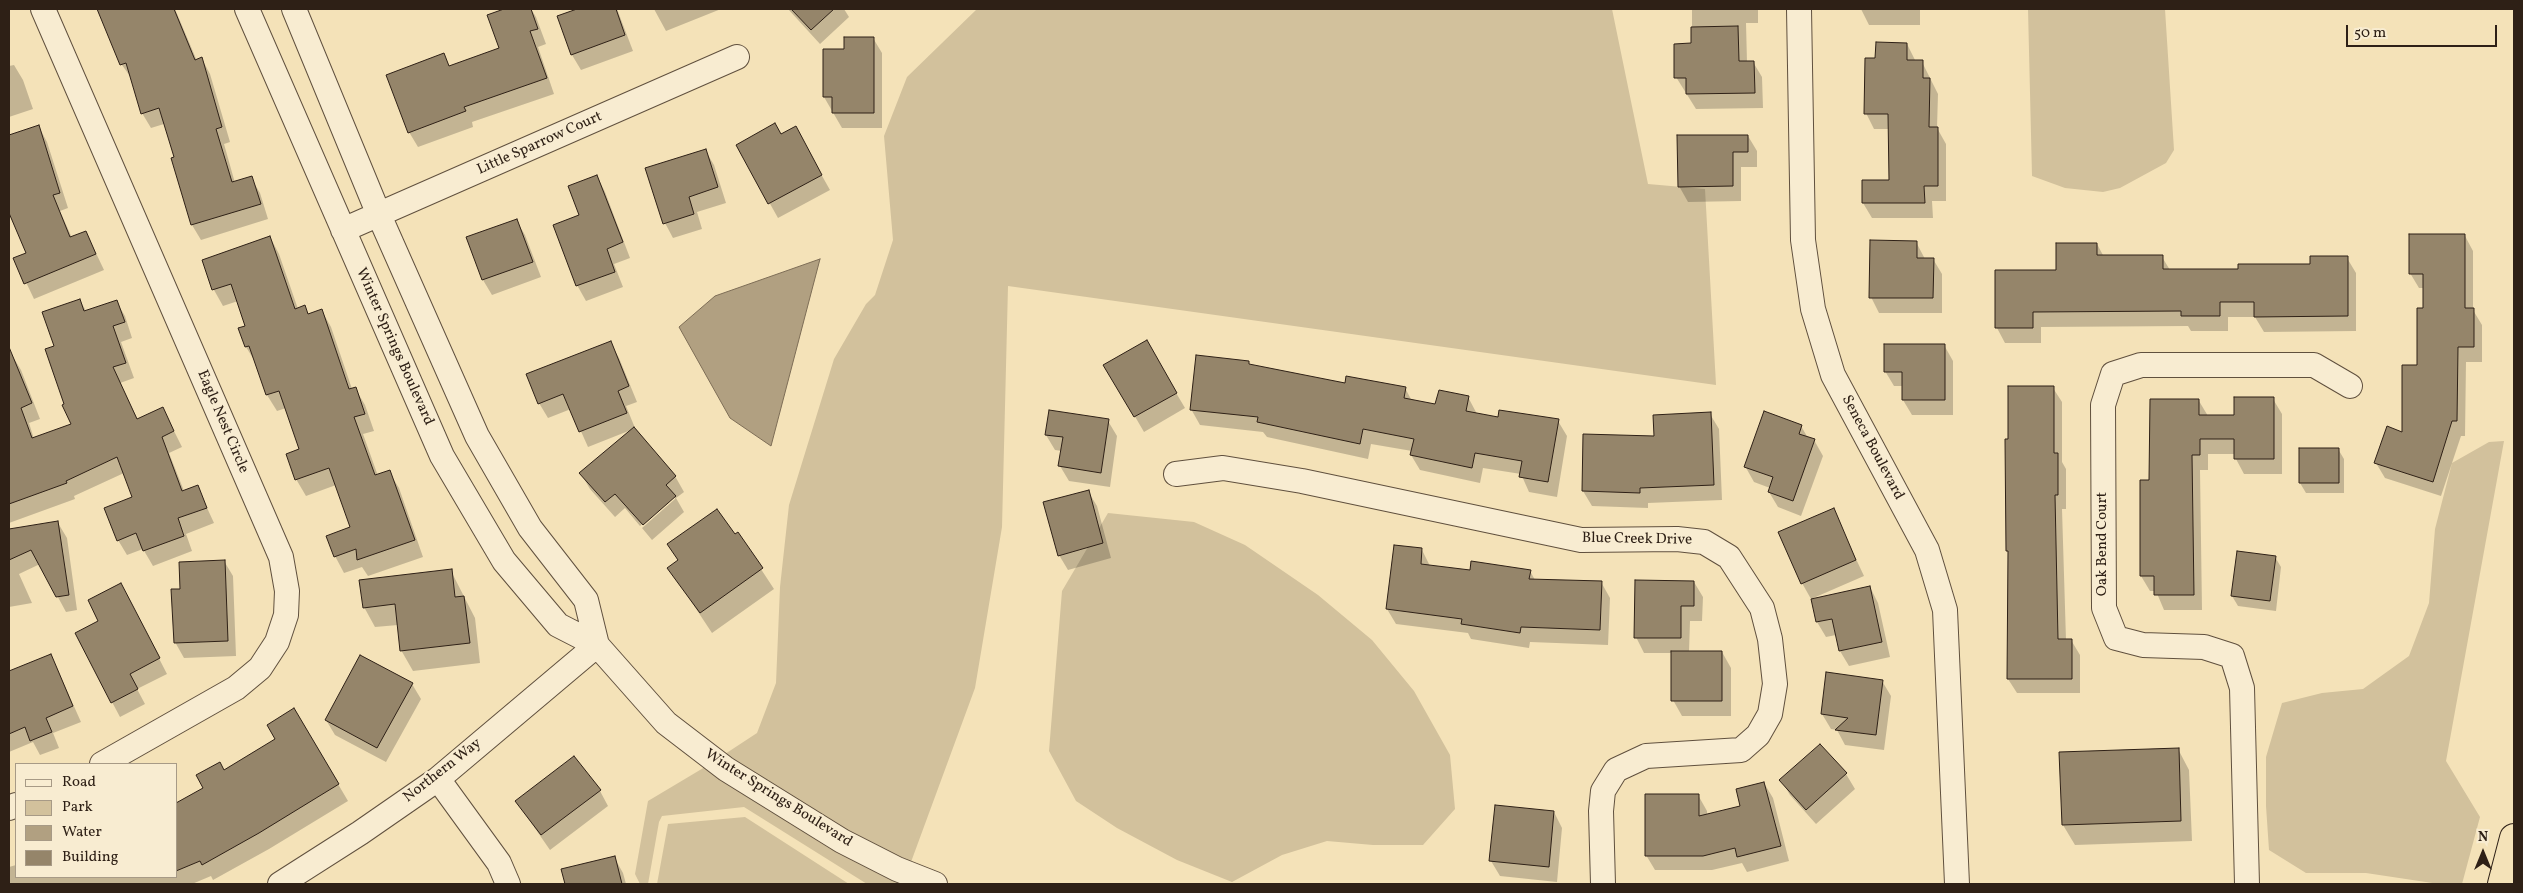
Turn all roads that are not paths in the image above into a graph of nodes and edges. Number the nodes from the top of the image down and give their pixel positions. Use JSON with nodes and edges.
{"nodes":[{"id":1,"x":43,"y":9,"type":"edge"},
{"id":2,"x":247,"y":9,"type":"edge"},
{"id":3,"x":294,"y":9,"type":"edge"},
{"id":4,"x":1799,"y":9,"type":"edge"},
{"id":5,"x":737,"y":57,"type":"dead end"},
{"id":6,"x":379,"y":215,"type":"junction"},
{"id":7,"x":342,"y":230,"type":"junction"},
{"id":8,"x":2350,"y":386,"type":"dead end"},
{"id":9,"x":1176,"y":474,"type":"dead end"},
{"id":10,"x":597,"y":645,"type":"junction"},
{"id":11,"x":104,"y":763,"type":"edge"},
{"id":12,"x":438,"y":779,"type":"junction"},
{"id":13,"x":2514,"y":838,"type":"edge"},
{"id":14,"x":280,"y":884,"type":"edge"},
{"id":15,"x":508,"y":884,"type":"edge"},
{"id":16,"x":935,"y":884,"type":"edge"},
{"id":17,"x":1603,"y":884,"type":"edge"},
{"id":18,"x":1957,"y":884,"type":"edge"},
{"id":19,"x":2247,"y":884,"type":"edge"},
{"id":20,"x":2502,"y":884,"type":"edge"}],
"edges":[{"from":1,"to":11,"type":"street","name":"Eagle Nest Circle"},
{"from":2,"to":7,"type":"street","name":"Winter Springs Boulevard"},
{"from":3,"to":6,"type":"street","name":"Winter Springs Boulevard"},
{"from":4,"to":18,"type":"street","name":"Seneca Boulevard"},
{"from":5,"to":6,"type":"street","name":"Little Sparrow Court"},
{"from":6,"to":7,"type":"street","name":"Little Sparrow Court"},
{"from":6,"to":10,"type":"street","name":"Winter Springs Boulevard"},
{"from":7,"to":10,"type":"street","name":"Winter Springs Boulevard"},
{"from":8,"to":19,"type":"street","name":"Oak Bend Court"},
{"from":9,"to":17,"type":"street","name":"Blue Creek Drive"},
{"from":10,"to":12,"type":"street","name":"Northern Way"},
{"from":10,"to":16,"type":"street","name":"Winter Springs Boulevard"},
{"from":12,"to":14,"type":"street","name":"Northern Way"},
{"from":12,"to":15,"type":"street"},
{"from":13,"to":20,"type":"highway"}]}
